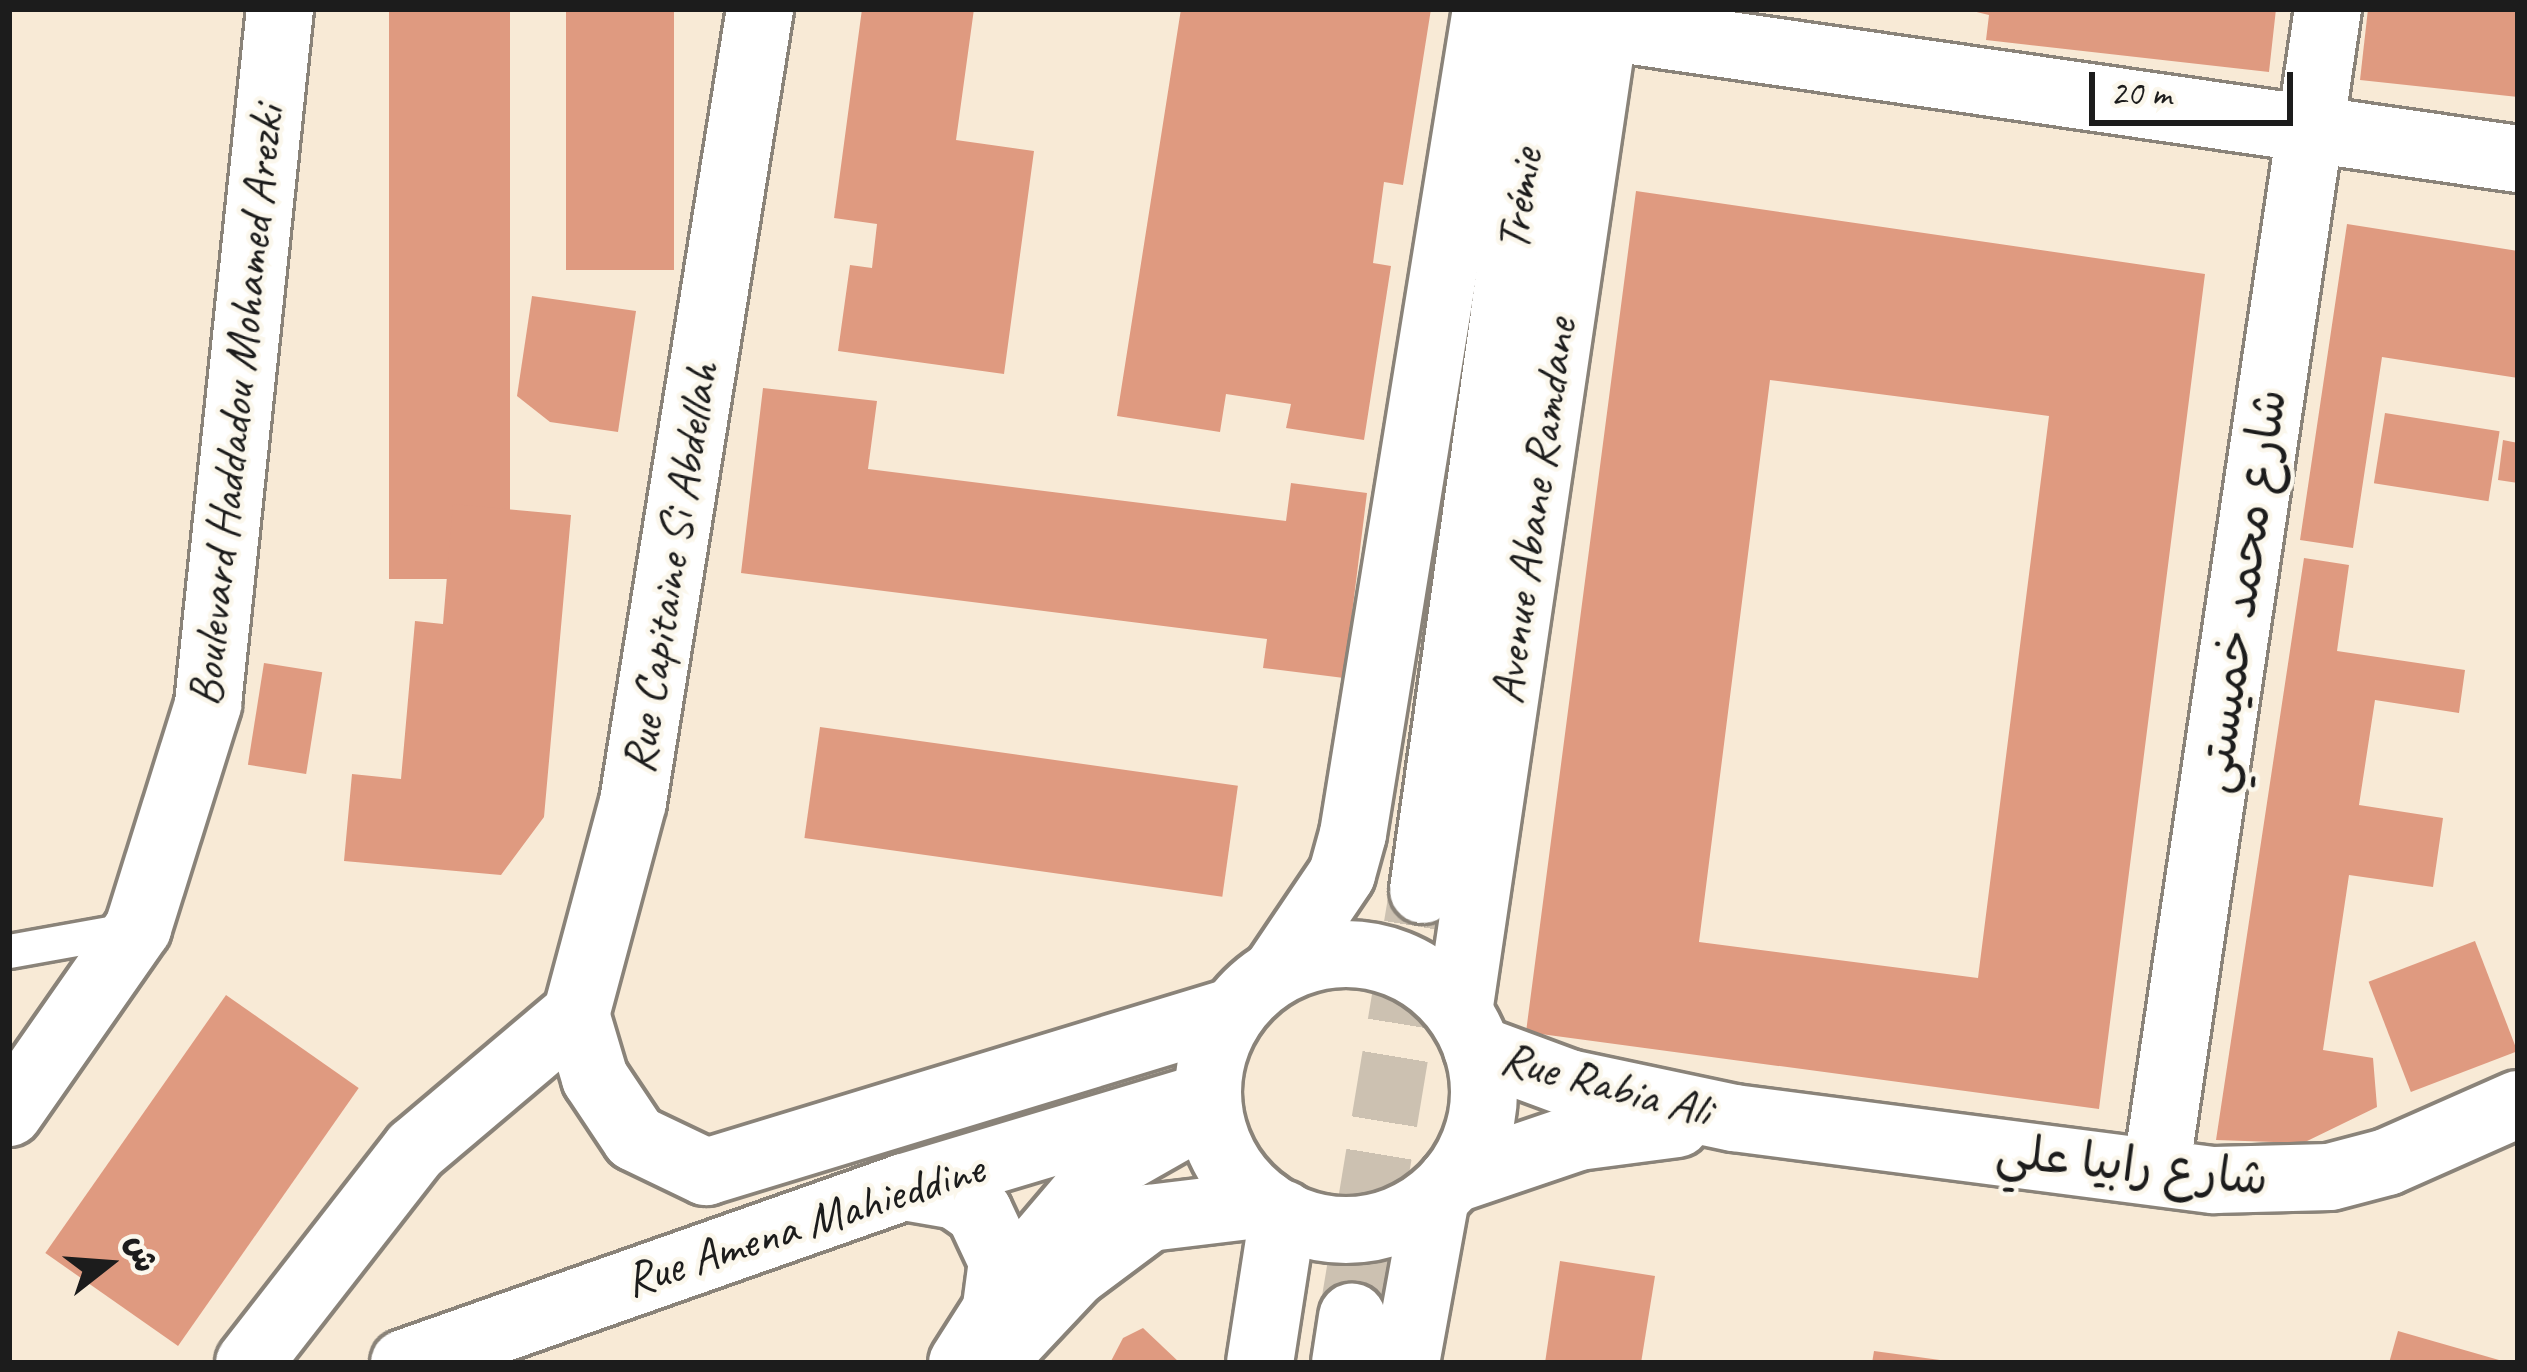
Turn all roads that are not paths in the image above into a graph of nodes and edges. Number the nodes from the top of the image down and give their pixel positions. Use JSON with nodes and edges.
{"nodes":[{"id":1,"x":280,"y":9,"type":"edge"},
{"id":2,"x":760,"y":9,"type":"edge"},
{"id":3,"x":1486,"y":9,"type":"edge"},
{"id":4,"x":2328,"y":9,"type":"edge"},
{"id":5,"x":1586,"y":15,"type":"edge"},
{"id":6,"x":2310,"y":129,"type":"junction"},
{"id":7,"x":2518,"y":158,"type":"edge"},
{"id":8,"x":1423,"y":890,"type":"tunnel mouth"},
{"id":9,"x":139,"y":928,"type":"junction"},
{"id":10,"x":9,"y":951,"type":"edge"},
{"id":11,"x":1255,"y":992,"type":"junction"},
{"id":12,"x":576,"y":1013,"type":"junction"},
{"id":13,"x":1468,"y":1030,"type":"junction"},
{"id":14,"x":476,"y":1093,"type":"junction"},
{"id":15,"x":1209,"y":1103,"type":"junction"},
{"id":16,"x":2518,"y":1104,"type":"edge"},
{"id":17,"x":9,"y":1113,"type":"edge"},
{"id":18,"x":615,"y":1117,"type":"junction"},
{"id":19,"x":1734,"y":1118,"type":"junction"},
{"id":20,"x":2156,"y":1172,"type":"junction"},
{"id":21,"x":904,"y":1187,"type":"junction"},
{"id":22,"x":1444,"y":1189,"type":"junction"},
{"id":23,"x":1274,"y":1209,"type":"junction"},
{"id":24,"x":507,"y":1341,"type":"edge"},
{"id":25,"x":983,"y":1346,"type":"edge"},
{"id":26,"x":249,"y":1363,"type":"edge"},
{"id":27,"x":404,"y":1363,"type":"edge"},
{"id":28,"x":1260,"y":1363,"type":"edge"},
{"id":29,"x":1406,"y":1363,"type":"edge"}],
"edges":[{"from":1,"to":9,"type":"street","name":"Boulevard Haddadou Mohamed Arezki"},
{"from":2,"to":12,"type":"street","name":"Rue Capitaine Si Abdellah"},
{"from":3,"to":11,"type":"street"},
{"from":4,"to":6,"type":"street","name":"شارع محمد خميستي"},
{"from":5,"to":6,"type":"street"},
{"from":5,"to":8,"type":"street","name":"Trémie"},
{"from":5,"to":13,"type":"street","name":"Avenue Abane Ramdane"},
{"from":6,"to":7,"type":"street"},
{"from":6,"to":20,"type":"street","name":"شارع محمد خميستي"},
{"from":9,"to":10,"type":"lane"},
{"from":9,"to":17,"type":"street","name":"Boulevard Haddadou Mohamed Arezki"},
{"from":11,"to":13,"type":"street"},
{"from":11,"to":15,"type":"street"},
{"from":11,"to":18,"type":"street"},
{"from":12,"to":14,"type":"street"},
{"from":12,"to":18,"type":"street"},
{"from":13,"to":19,"type":"street","name":"Rue Rabia Ali"},
{"from":13,"to":22,"type":"street"},
{"from":14,"to":18,"type":"street"},
{"from":14,"to":26,"type":"street"},
{"from":15,"to":21,"type":"street","name":"Rue Amena Mahieddine"},
{"from":15,"to":23,"type":"street"},
{"from":15,"to":25,"type":"street"},
{"from":16,"to":20,"type":"street","name":"شارع رابيا علي"},
{"from":19,"to":20,"type":"street","name":"شارع رابيا علي"},
{"from":19,"to":22,"type":"street","name":"Rue Rabia Ali"},
{"from":21,"to":24,"type":"street","name":"Rue Amena Mahieddine"},
{"from":21,"to":25,"type":"street"},
{"from":22,"to":23,"type":"street"},
{"from":22,"to":29,"type":"street"},
{"from":23,"to":25,"type":"street"},
{"from":23,"to":28,"type":"street"},
{"from":24,"to":27,"type":"street","name":"Rue Amena Mahieddine"}]}
